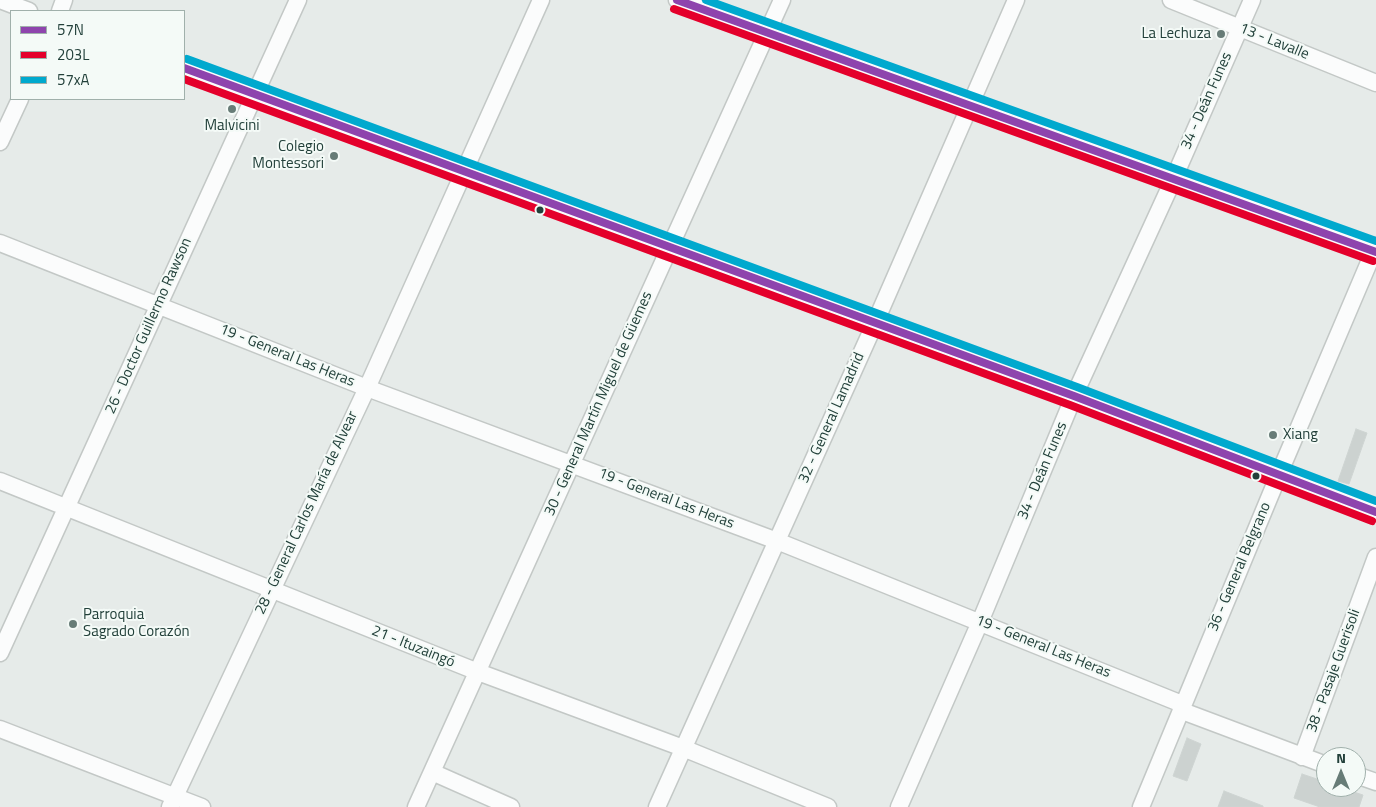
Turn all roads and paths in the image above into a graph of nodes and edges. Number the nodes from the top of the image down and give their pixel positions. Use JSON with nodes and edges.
{"nodes":[{"id":1,"x":0,"y":0,"type":"edge"},
{"id":2,"x":298,"y":0,"type":"edge"},
{"id":3,"x":541,"y":0,"type":"edge"},
{"id":4,"x":677,"y":0,"type":"edge"},
{"id":5,"x":782,"y":0,"type":"edge"},
{"id":6,"x":1016,"y":0,"type":"edge"},
{"id":7,"x":1171,"y":0,"type":"edge"},
{"id":8,"x":1252,"y":0,"type":"edge"},
{"id":9,"x":26,"y":10,"type":"edge"},
{"id":10,"x":1239,"y":28,"type":"junction"},
{"id":11,"x":767,"y":32,"type":"junction"},
{"id":12,"x":185,"y":68,"type":"edge"},
{"id":13,"x":1376,"y":83,"type":"edge"},
{"id":14,"x":256,"y":94,"type":"junction"},
{"id":15,"x":20,"y":100,"type":"edge"},
{"id":16,"x":969,"y":105,"type":"junction"},
{"id":17,"x":0,"y":142,"type":"edge"},
{"id":18,"x":464,"y":172,"type":"junction"},
{"id":19,"x":1174,"y":178,"type":"junction"},
{"id":20,"x":0,"y":243,"type":"edge"},
{"id":21,"x":670,"y":247,"type":"junction"},
{"id":22,"x":1375,"y":250,"type":"edge"},
{"id":23,"x":158,"y":304,"type":"junction"},
{"id":24,"x":875,"y":323,"type":"junction"},
{"id":25,"x":367,"y":388,"type":"junction"},
{"id":26,"x":1074,"y":396,"type":"junction"},
{"id":27,"x":572,"y":463,"type":"junction"},
{"id":28,"x":1278,"y":474,"type":"junction"},
{"id":29,"x":0,"y":481,"type":"edge"},
{"id":30,"x":67,"y":509,"type":"junction"},
{"id":31,"x":1376,"y":512,"type":"edge"},
{"id":32,"x":777,"y":541,"type":"junction"},
{"id":33,"x":1376,"y":557,"type":"edge"},
{"id":34,"x":271,"y":590,"type":"junction"},
{"id":35,"x":980,"y":622,"type":"junction"},
{"id":36,"x":0,"y":653,"type":"edge"},
{"id":37,"x":478,"y":672,"type":"junction"},
{"id":38,"x":1181,"y":707,"type":"junction"},
{"id":39,"x":0,"y":729,"type":"edge"},
{"id":40,"x":684,"y":748,"type":"junction"},
{"id":41,"x":1302,"y":757,"type":"junction"},
{"id":42,"x":1316,"y":762,"type":"edge"},
{"id":43,"x":432,"y":772,"type":"junction"},
{"id":44,"x":173,"y":802,"type":"edge"},
{"id":45,"x":1144,"y":806,"type":"edge"},
{"id":46,"x":202,"y":807,"type":"edge"},
{"id":47,"x":416,"y":807,"type":"edge"},
{"id":48,"x":511,"y":807,"type":"edge"},
{"id":49,"x":657,"y":807,"type":"edge"},
{"id":50,"x":828,"y":807,"type":"edge"},
{"id":51,"x":899,"y":807,"type":"edge"}],
"edges":[{"from":1,"to":9,"type":"street"},
{"from":2,"to":14,"type":"street","name":"26 - Doctor Guillermo Rawson"},
{"from":3,"to":18,"type":"street","name":"28 - General Carlos María de Alvear"},
{"from":4,"to":11,"type":"street"},
{"from":5,"to":11,"type":"street","name":"30 - General Martín Miguel de Güemes"},
{"from":6,"to":16,"type":"street","name":"32 - General Lamadrid"},
{"from":7,"to":10,"type":"street","name":"13 - Lavalle"},
{"from":8,"to":10,"type":"street","name":"34 - Deán Funes"},
{"from":10,"to":13,"type":"street","name":"13 - Lavalle"},
{"from":10,"to":19,"type":"street","name":"34 - Deán Funes"},
{"from":11,"to":16,"type":"street"},
{"from":11,"to":21,"type":"street","name":"30 - General Martín Miguel de Güemes"},
{"from":12,"to":14,"type":"street"},
{"from":14,"to":18,"type":"street"},
{"from":14,"to":23,"type":"street","name":"26 - Doctor Guillermo Rawson"},
{"from":15,"to":17,"type":"street"},
{"from":16,"to":19,"type":"street"},
{"from":16,"to":24,"type":"street","name":"32 - General Lamadrid"},
{"from":18,"to":21,"type":"street"},
{"from":18,"to":25,"type":"street","name":"28 - General Carlos María de Alvear"},
{"from":19,"to":22,"type":"street"},
{"from":19,"to":26,"type":"street","name":"34 - Deán Funes"},
{"from":20,"to":23,"type":"street","name":"19 - General Las Heras"},
{"from":21,"to":24,"type":"street"},
{"from":21,"to":27,"type":"street","name":"30 - General Martín Miguel de Güemes"},
{"from":22,"to":28,"type":"street","name":"36 - General Belgrano"},
{"from":23,"to":25,"type":"street","name":"19 - General Las Heras"},
{"from":23,"to":30,"type":"street","name":"26 - Doctor Guillermo Rawson"},
{"from":24,"to":26,"type":"street"},
{"from":24,"to":32,"type":"street","name":"32 - General Lamadrid"},
{"from":25,"to":27,"type":"street","name":"19 - General Las Heras"},
{"from":25,"to":34,"type":"street","name":"28 - General Carlos María de Alvear"},
{"from":26,"to":28,"type":"street"},
{"from":26,"to":35,"type":"street","name":"34 - Deán Funes"},
{"from":27,"to":32,"type":"street","name":"19 - General Las Heras"},
{"from":27,"to":37,"type":"street","name":"30 - General Martín Miguel de Güemes"},
{"from":28,"to":31,"type":"street"},
{"from":28,"to":38,"type":"street","name":"36 - General Belgrano"},
{"from":29,"to":30,"type":"street","name":"21 - Ituzaingó"},
{"from":30,"to":34,"type":"street","name":"21 - Ituzaingó"},
{"from":30,"to":36,"type":"street","name":"26 - Doctor Guillermo Rawson"},
{"from":32,"to":35,"type":"street","name":"19 - General Las Heras"},
{"from":32,"to":40,"type":"street","name":"32 - General Lamadrid"},
{"from":33,"to":41,"type":"street","name":"38 - Pasaje Guerisoli"},
{"from":34,"to":37,"type":"street","name":"21 - Ituzaingó"},
{"from":34,"to":44,"type":"street","name":"28 - General Carlos María de Alvear"},
{"from":35,"to":38,"type":"street","name":"19 - General Las Heras"},
{"from":35,"to":51,"type":"street","name":"34 - Deán Funes"},
{"from":37,"to":40,"type":"street","name":"21 - Ituzaingó"},
{"from":37,"to":43,"type":"street","name":"30 - General Martín Miguel de Güemes"},
{"from":38,"to":41,"type":"street","name":"19 - General Las Heras"},
{"from":38,"to":45,"type":"street","name":"36 - General Belgrano"},
{"from":39,"to":44,"type":"street"},
{"from":40,"to":49,"type":"street","name":"32 - General Lamadrid"},
{"from":40,"to":50,"type":"street","name":"21 - Ituzaingó"},
{"from":41,"to":42,"type":"street","name":"19 - General Las Heras"},
{"from":43,"to":47,"type":"street","name":"30 - General Martín Miguel de Güemes"},
{"from":43,"to":48,"type":"street"},
{"from":44,"to":46,"type":"street"}]}
